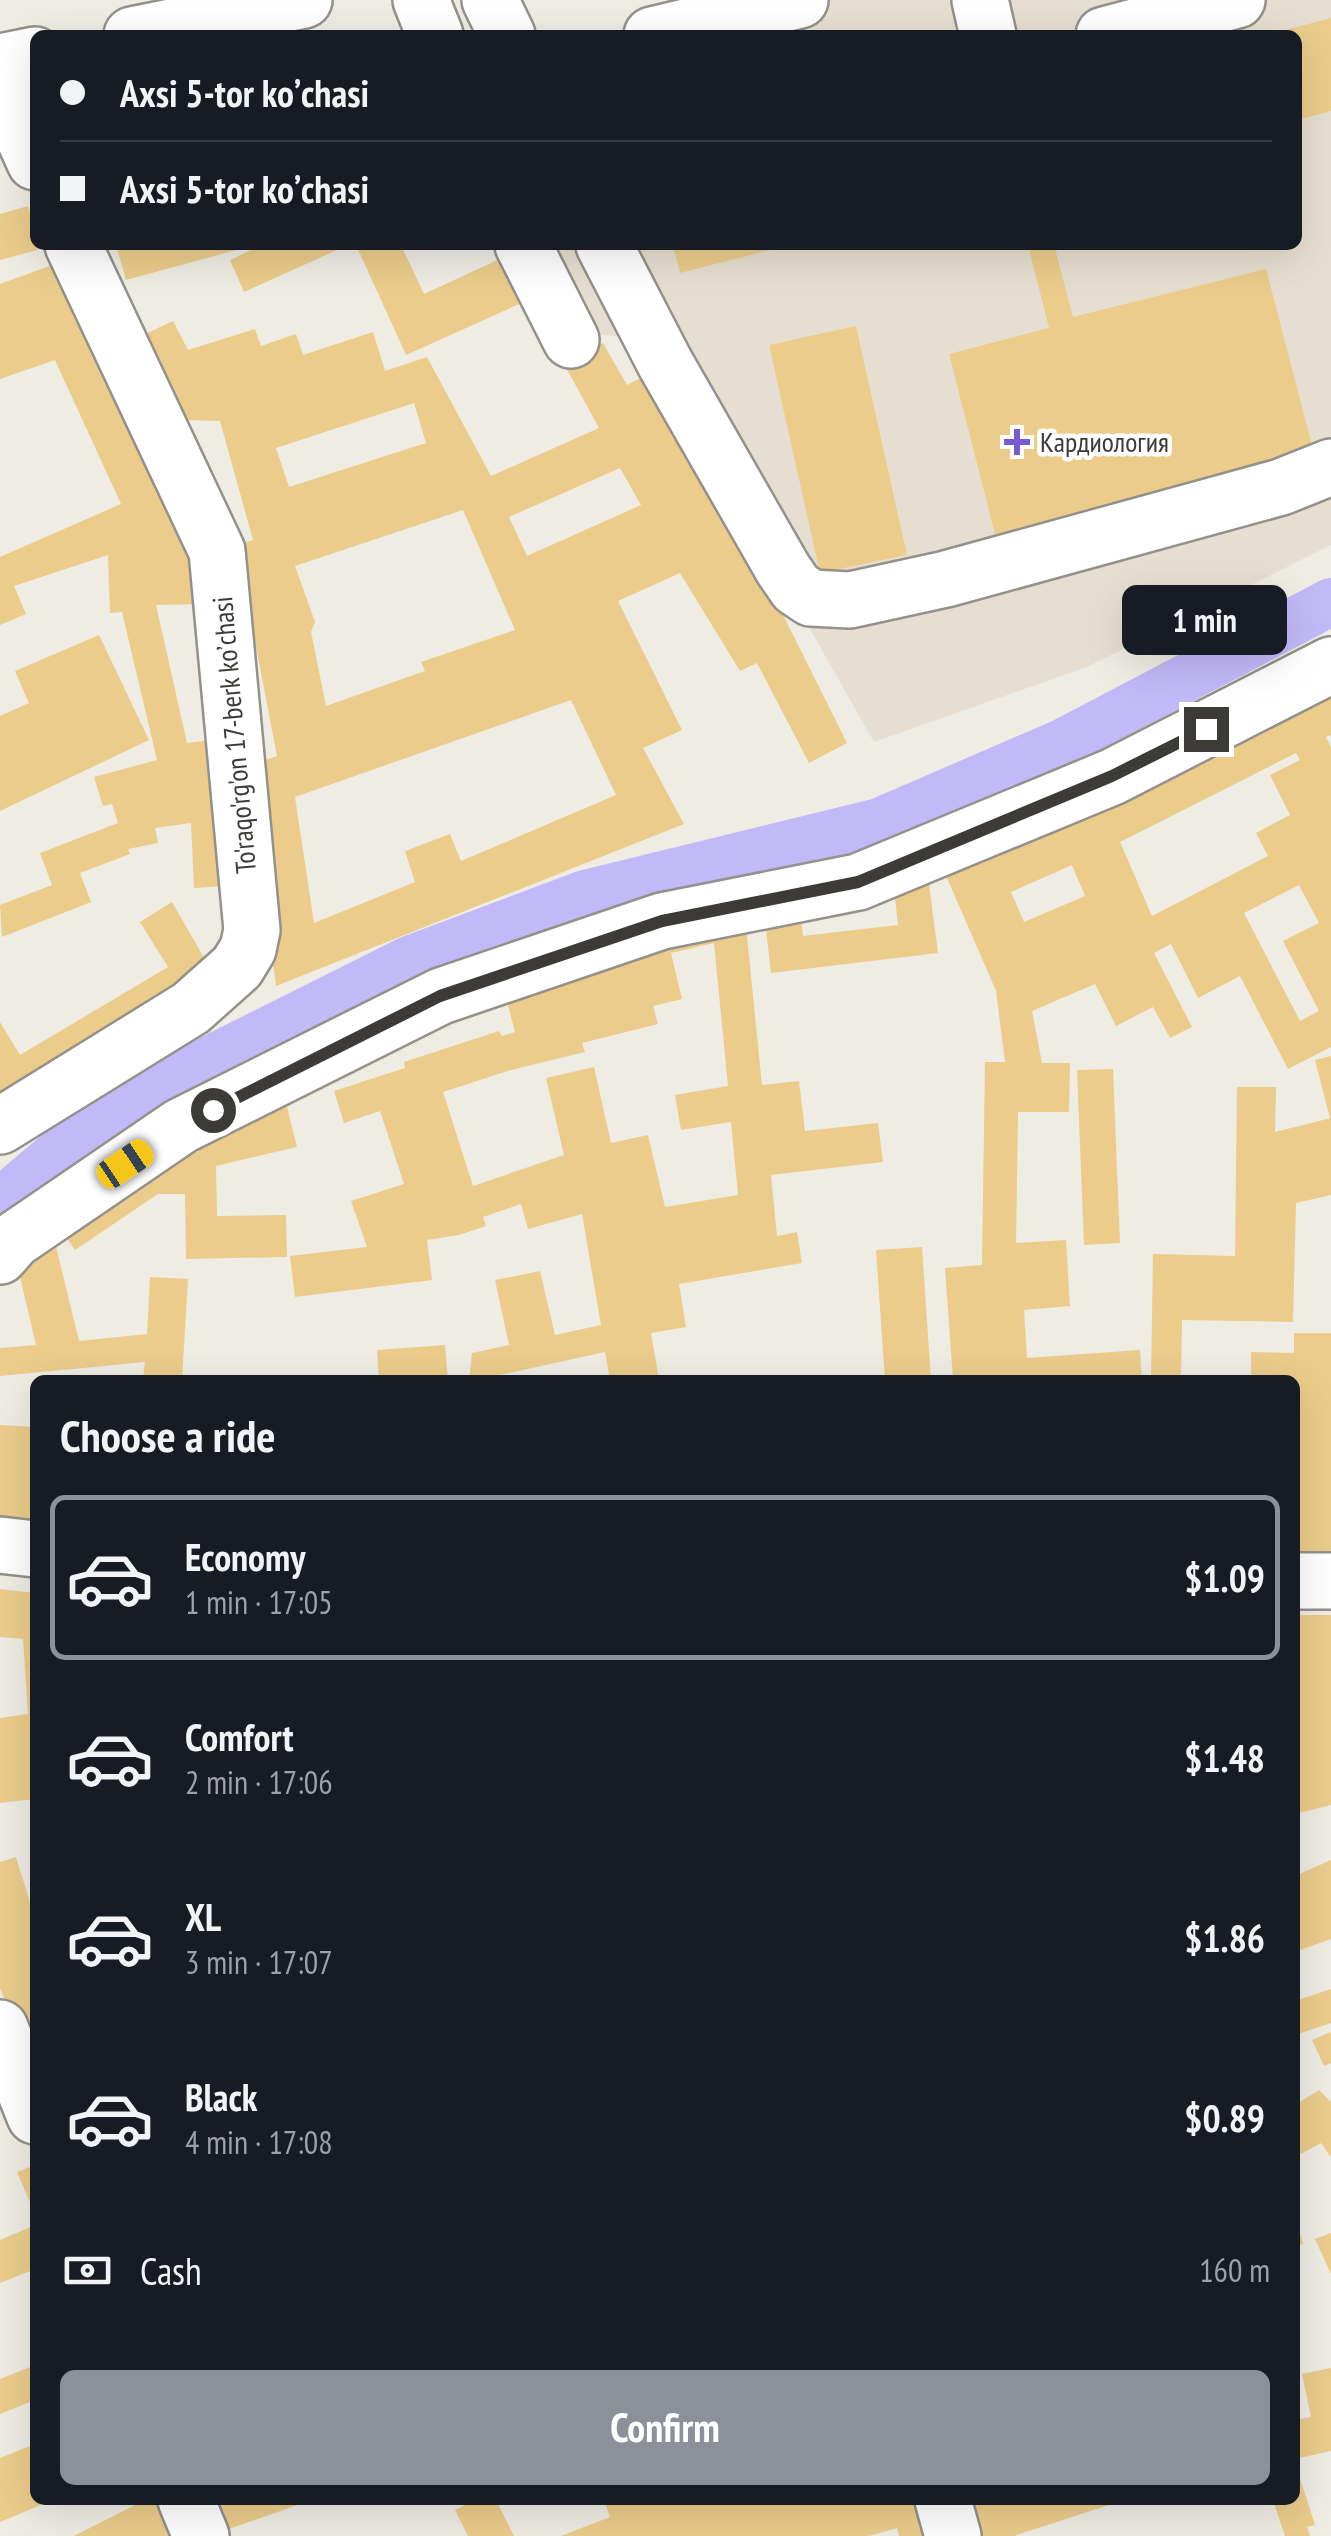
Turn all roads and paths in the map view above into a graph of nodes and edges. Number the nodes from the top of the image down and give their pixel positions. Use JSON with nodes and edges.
{"nodes":[{"id":1,"x":304,"y":0,"type":"edge"},
{"id":2,"x":490,"y":0,"type":"edge"},
{"id":3,"x":800,"y":0,"type":"edge"},
{"id":4,"x":980,"y":0,"type":"edge"},
{"id":5,"x":1237,"y":0,"type":"edge"},
{"id":6,"x":157,"y":30,"type":"edge"},
{"id":7,"x":505,"y":30,"type":"edge"},
{"id":8,"x":673,"y":30,"type":"edge"},
{"id":9,"x":987,"y":30,"type":"edge"},
{"id":10,"x":1123,"y":30,"type":"edge"},
{"id":11,"x":30,"y":56,"type":"edge"},
{"id":12,"x":0,"y":65,"type":"edge"},
{"id":13,"x":22,"y":136,"type":"edge"},
{"id":14,"x":75,"y":250,"type":"edge"},
{"id":15,"x":525,"y":250,"type":"edge"},
{"id":16,"x":607,"y":250,"type":"edge"},
{"id":17,"x":570,"y":340,"type":"dead end"},
{"id":18,"x":1331,"y":467,"type":"edge"},
{"id":19,"x":1331,"y":665,"type":"edge"},
{"id":20,"x":0,"y":1126,"type":"edge"},
{"id":21,"x":0,"y":1256,"type":"edge"},
{"id":22,"x":0,"y":1546,"type":"edge"},
{"id":23,"x":30,"y":1549,"type":"edge"},
{"id":24,"x":1300,"y":1581,"type":"edge"},
{"id":25,"x":1331,"y":1581,"type":"edge"},
{"id":26,"x":0,"y":2028,"type":"edge"},
{"id":27,"x":30,"y":2103,"type":"edge"},
{"id":28,"x":188,"y":2505,"type":"edge"},
{"id":29,"x":944,"y":2505,"type":"edge"},
{"id":30,"x":200,"y":2536,"type":"edge"},
{"id":31,"x":953,"y":2536,"type":"edge"}],
"edges":[{"from":1,"to":6,"type":"street"},
{"from":2,"to":7,"type":"street"},
{"from":3,"to":8,"type":"street"},
{"from":4,"to":9,"type":"street"},
{"from":5,"to":10,"type":"street"},
{"from":11,"to":12,"type":"street"},
{"from":12,"to":13,"type":"street"},
{"from":14,"to":20,"type":"street","name":"To'raqo'rg'on 17-berk koʼchasi"},
{"from":15,"to":17,"type":"street"},
{"from":16,"to":18,"type":"street"},
{"from":19,"to":21,"type":"street"},
{"from":22,"to":23,"type":"street"},
{"from":24,"to":25,"type":"street"},
{"from":26,"to":27,"type":"street"},
{"from":28,"to":30,"type":"street"},
{"from":29,"to":31,"type":"street"}]}
